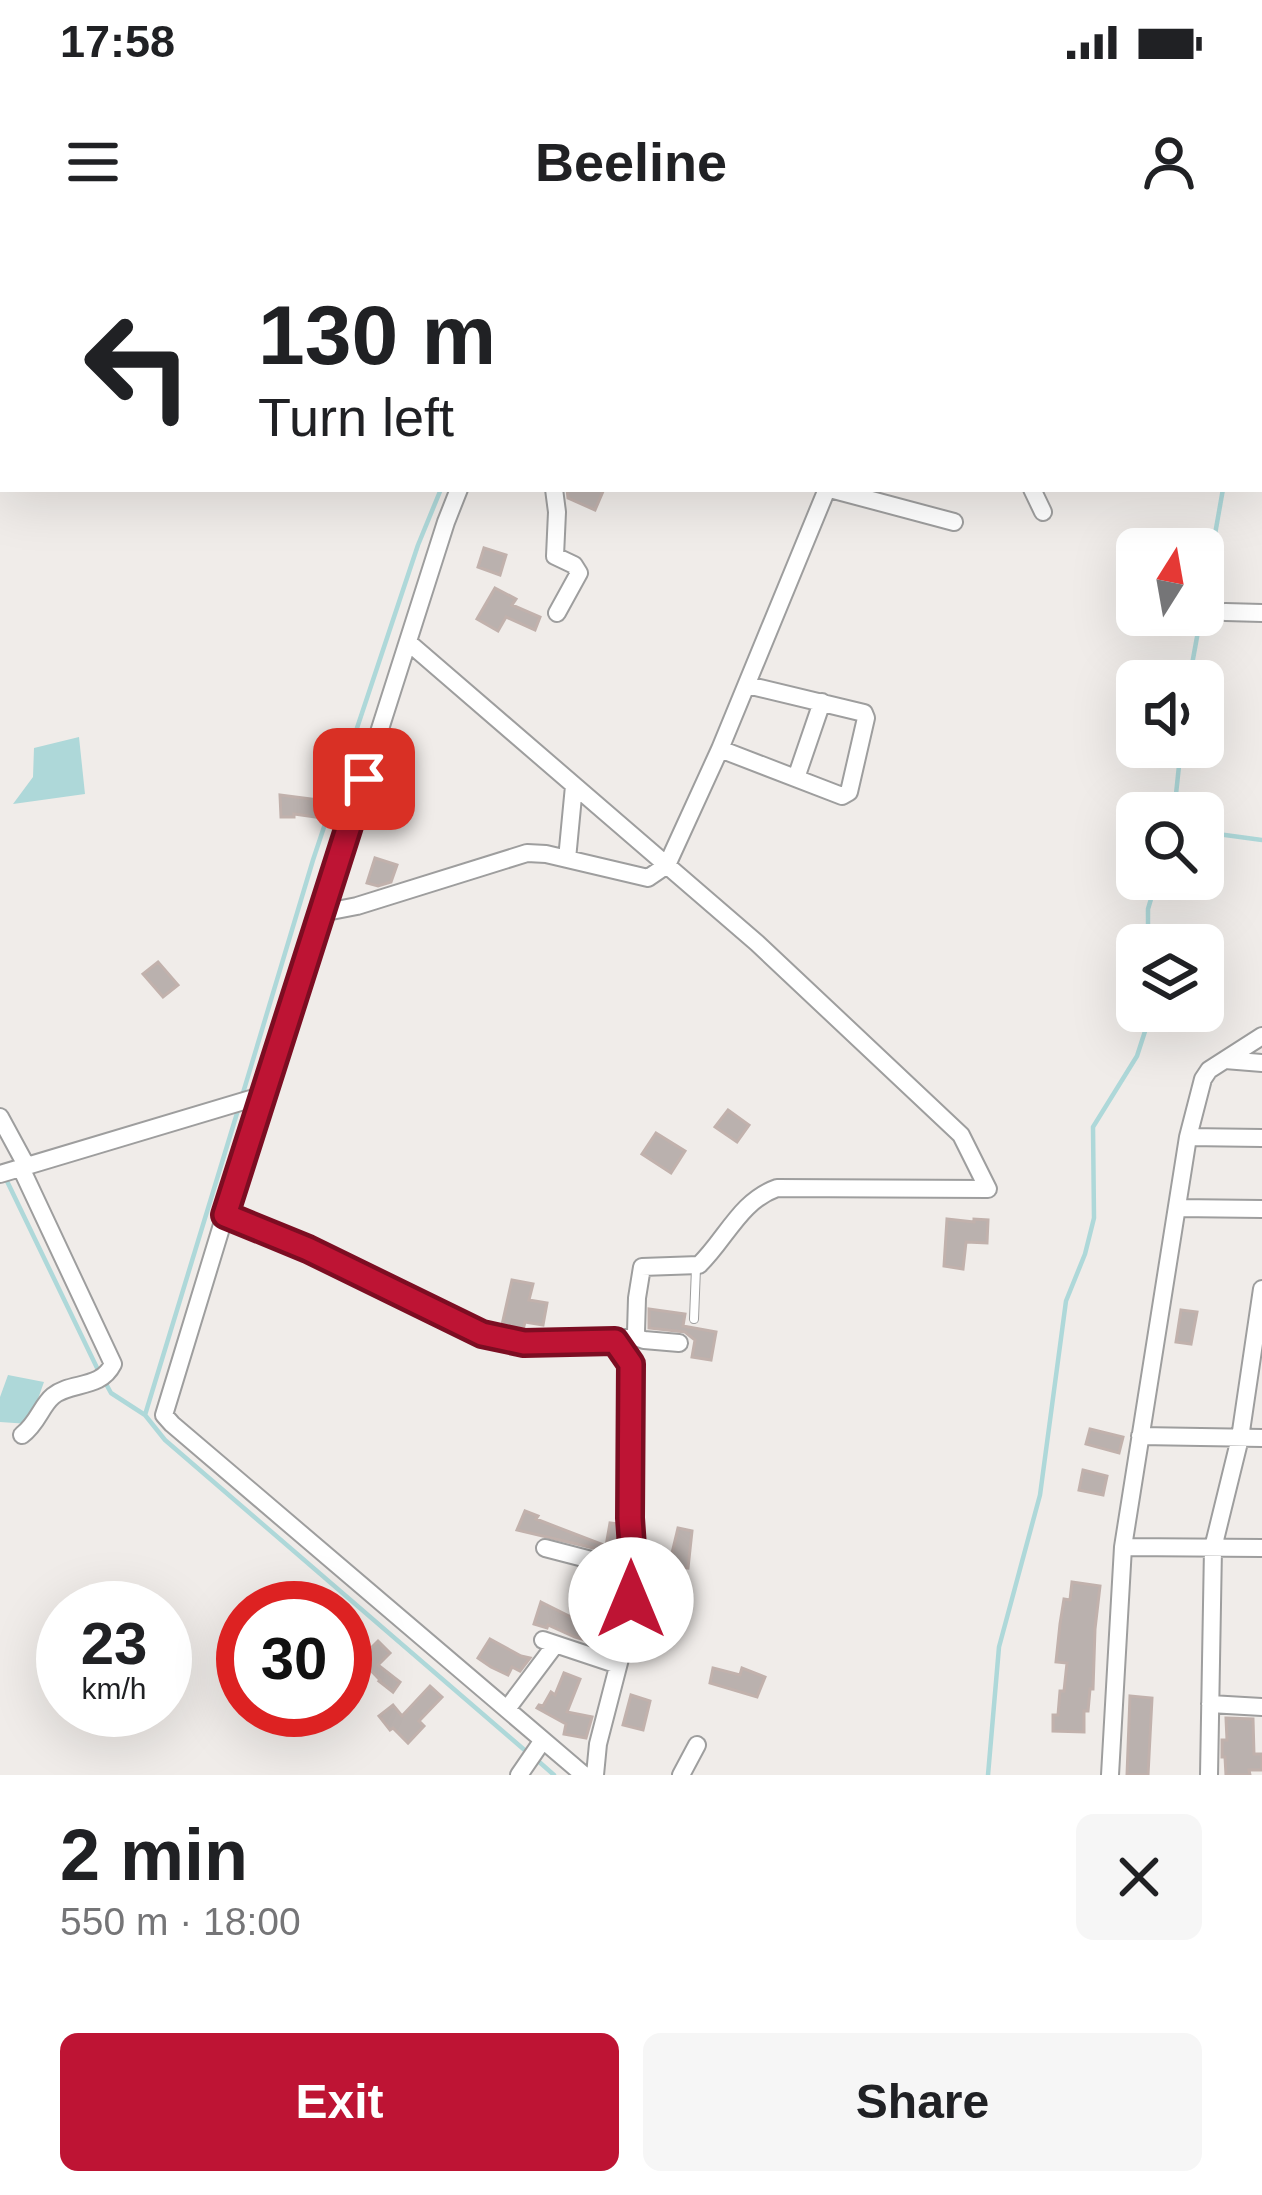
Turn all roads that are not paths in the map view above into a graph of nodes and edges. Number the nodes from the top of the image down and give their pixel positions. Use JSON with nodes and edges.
{"nodes":[{"id":1,"x":458,"y":492,"type":"edge"},
{"id":2,"x":554,"y":492,"type":"edge"},
{"id":3,"x":828,"y":492,"type":"edge"},
{"id":4,"x":840,"y":492,"type":"edge"},
{"id":5,"x":1033,"y":492,"type":"edge"},
{"id":6,"x":1043,"y":512,"type":"dead end"},
{"id":7,"x":953,"y":522,"type":"dead end"},
{"id":8,"x":1225,"y":612,"type":"dead end"},
{"id":9,"x":557,"y":613,"type":"dead end"},
{"id":10,"x":1262,"y":613,"type":"edge"},
{"id":11,"x":407,"y":643,"type":"junction"},
{"id":12,"x":746,"y":685,"type":"junction"},
{"id":13,"x":822,"y":702,"type":"junction"},
{"id":14,"x":720,"y":749,"type":"junction"},
{"id":15,"x":796,"y":778,"type":"junction"},
{"id":16,"x":574,"y":785,"type":"junction"},
{"id":17,"x":567,"y":859,"type":"junction"},
{"id":18,"x":667,"y":865,"type":"junction"},
{"id":19,"x":321,"y":914,"type":"junction"},
{"id":20,"x":1262,"y":1036,"type":"edge"},
{"id":21,"x":1224,"y":1060,"type":"junction"},
{"id":22,"x":1262,"y":1063,"type":"edge"},
{"id":23,"x":258,"y":1097,"type":"junction"},
{"id":24,"x":0,"y":1118,"type":"edge"},
{"id":25,"x":1188,"y":1137,"type":"junction"},
{"id":26,"x":1262,"y":1138,"type":"edge"},
{"id":27,"x":16,"y":1169,"type":"edge"},
{"id":28,"x":1177,"y":1208,"type":"junction"},
{"id":29,"x":1262,"y":1210,"type":"edge"},
{"id":30,"x":225,"y":1215,"type":"junction"},
{"id":31,"x":696,"y":1267,"type":"junction"},
{"id":32,"x":1262,"y":1288,"type":"edge"},
{"id":33,"x":694,"y":1319,"type":"dead end"},
{"id":34,"x":624,"y":1338,"type":"junction"},
{"id":35,"x":679,"y":1343,"type":"dead end"},
{"id":36,"x":1257,"y":1352,"type":"edge"},
{"id":37,"x":22,"y":1436,"type":"dead end"},
{"id":38,"x":1141,"y":1436,"type":"junction"},
{"id":39,"x":1240,"y":1438,"type":"junction"},
{"id":40,"x":1262,"y":1438,"type":"edge"},
{"id":41,"x":1123,"y":1546,"type":"junction"},
{"id":42,"x":545,"y":1548,"type":"dead end"},
{"id":43,"x":1214,"y":1548,"type":"junction"},
{"id":44,"x":1262,"y":1548,"type":"edge"},
{"id":45,"x":632,"y":1573,"type":"junction"},
{"id":46,"x":618,"y":1665,"type":"junction"},
{"id":47,"x":1210,"y":1704,"type":"junction"},
{"id":48,"x":1262,"y":1706,"type":"edge"},
{"id":49,"x":507,"y":1709,"type":"junction"},
{"id":50,"x":540,"y":1744,"type":"junction"},
{"id":51,"x":697,"y":1745,"type":"dead end"},
{"id":52,"x":523,"y":1770,"type":"edge"},
{"id":53,"x":584,"y":1775,"type":"edge"},
{"id":54,"x":596,"y":1775,"type":"edge"},
{"id":55,"x":682,"y":1775,"type":"edge"},
{"id":56,"x":1110,"y":1775,"type":"edge"},
{"id":57,"x":1209,"y":1775,"type":"edge"}],
"edges":[{"from":1,"to":11,"type":"street"},
{"from":2,"to":9,"type":"street"},
{"from":3,"to":12,"type":"street"},
{"from":4,"to":7,"type":"street"},
{"from":5,"to":6,"type":"street"},
{"from":8,"to":10,"type":"street"},
{"from":11,"to":16,"type":"street"},
{"from":11,"to":19,"type":"street"},
{"from":12,"to":13,"type":"street"},
{"from":12,"to":14,"type":"street"},
{"from":13,"to":15,"type":"street"},
{"from":13,"to":15,"type":"street"},
{"from":14,"to":15,"type":"street"},
{"from":14,"to":18,"type":"street"},
{"from":16,"to":17,"type":"street"},
{"from":16,"to":18,"type":"street"},
{"from":17,"to":18,"type":"street"},
{"from":17,"to":19,"type":"street"},
{"from":18,"to":31,"type":"street"},
{"from":19,"to":23,"type":"street"},
{"from":20,"to":21,"type":"street"},
{"from":21,"to":22,"type":"street"},
{"from":21,"to":25,"type":"street"},
{"from":23,"to":27,"type":"street"},
{"from":23,"to":30,"type":"street"},
{"from":24,"to":27,"type":"street"},
{"from":25,"to":26,"type":"street"},
{"from":25,"to":28,"type":"street"},
{"from":27,"to":37,"type":"street"},
{"from":28,"to":29,"type":"street"},
{"from":28,"to":38,"type":"street"},
{"from":30,"to":34,"type":"street"},
{"from":30,"to":49,"type":"street"},
{"from":31,"to":33,"type":"lane"},
{"from":31,"to":34,"type":"street"},
{"from":32,"to":36,"type":"street"},
{"from":34,"to":35,"type":"street"},
{"from":34,"to":45,"type":"street"},
{"from":36,"to":39,"type":"street"},
{"from":38,"to":39,"type":"street"},
{"from":38,"to":41,"type":"street"},
{"from":39,"to":40,"type":"street"},
{"from":39,"to":43,"type":"street"},
{"from":41,"to":43,"type":"street"},
{"from":41,"to":56,"type":"street"},
{"from":42,"to":45,"type":"street"},
{"from":43,"to":44,"type":"street"},
{"from":43,"to":47,"type":"street"},
{"from":45,"to":46,"type":"street"},
{"from":46,"to":49,"type":"street"},
{"from":46,"to":54,"type":"street"},
{"from":47,"to":48,"type":"street"},
{"from":47,"to":57,"type":"street"},
{"from":49,"to":50,"type":"street"},
{"from":50,"to":52,"type":"street"},
{"from":50,"to":53,"type":"street"},
{"from":51,"to":55,"type":"street"}]}
